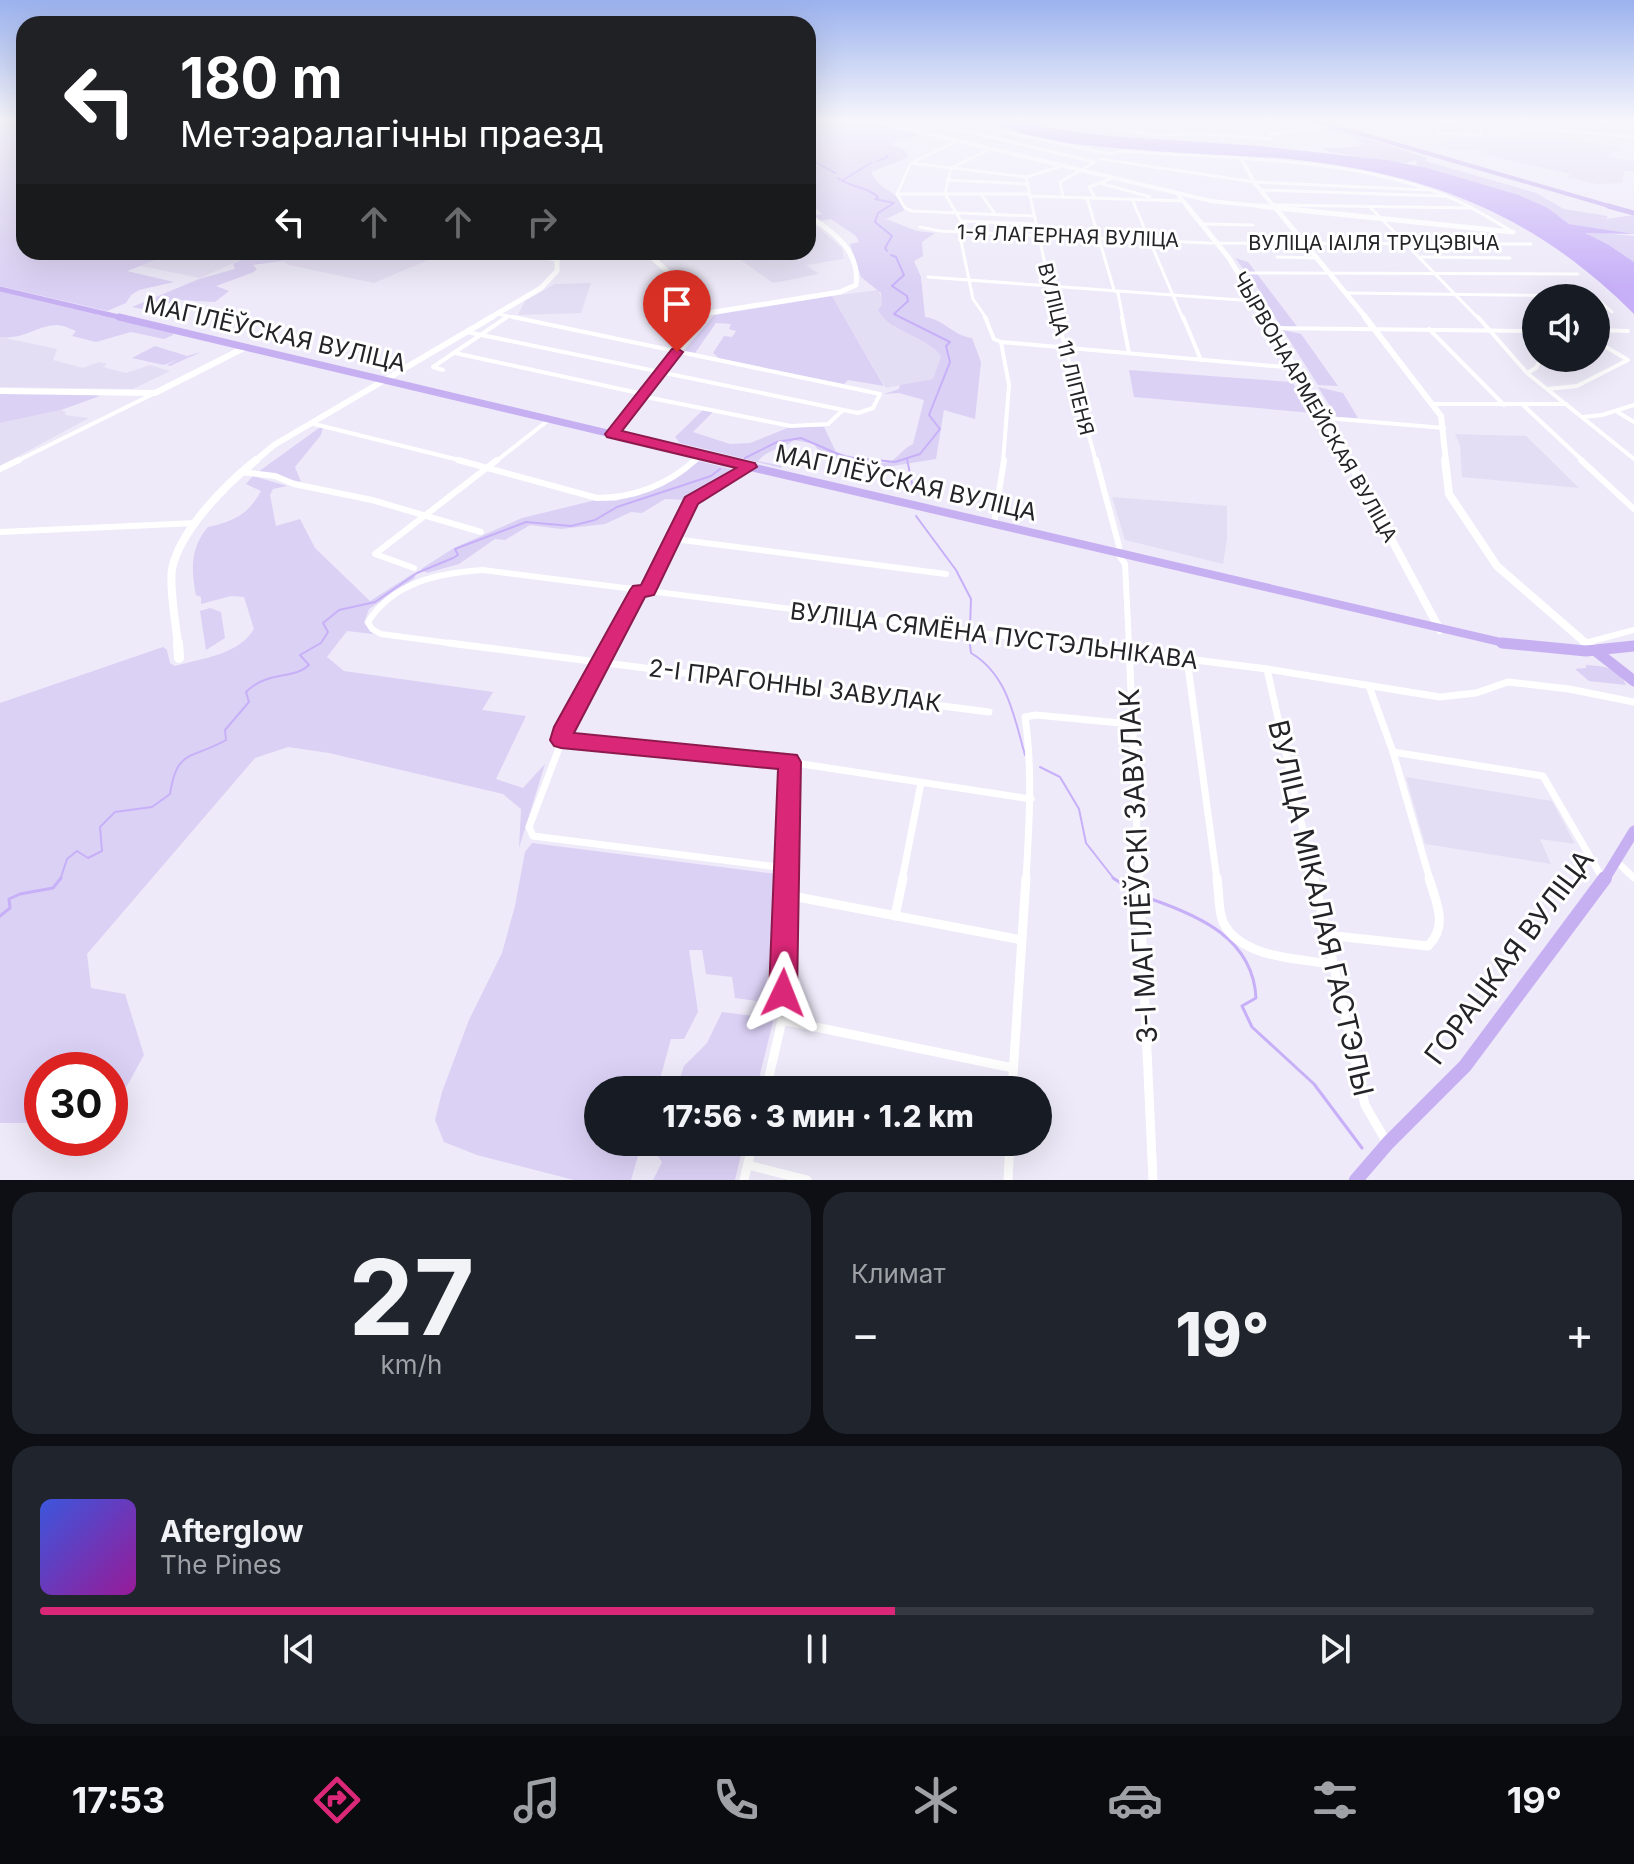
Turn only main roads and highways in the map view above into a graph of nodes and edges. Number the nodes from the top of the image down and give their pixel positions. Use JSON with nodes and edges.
{"nodes":[{"id":1,"x":1497,"y":175,"type":"edge"},
{"id":2,"x":1632,"y":211,"type":"edge"},
{"id":3,"x":0,"y":289,"type":"edge"},
{"id":4,"x":1634,"y":646,"type":"edge"},
{"id":5,"x":1597,"y":652,"type":"junction"},
{"id":6,"x":1634,"y":681,"type":"edge"},
{"id":7,"x":1634,"y":831,"type":"edge"},
{"id":8,"x":1356,"y":1180,"type":"edge"}],
"edges":[{"from":1,"to":2,"type":"main road"},
{"from":3,"to":5,"type":"main road","name":"МАГІЛЁЎСКАЯ ВУЛІЦА"},
{"from":4,"to":5,"type":"main road","name":"МАГІЛЁЎСКАЯ ВУЛІЦА"},
{"from":5,"to":6,"type":"main road"},
{"from":7,"to":8,"type":"main road","name":"ГОРАЦКАЯ ВУЛІЦА"}]}
